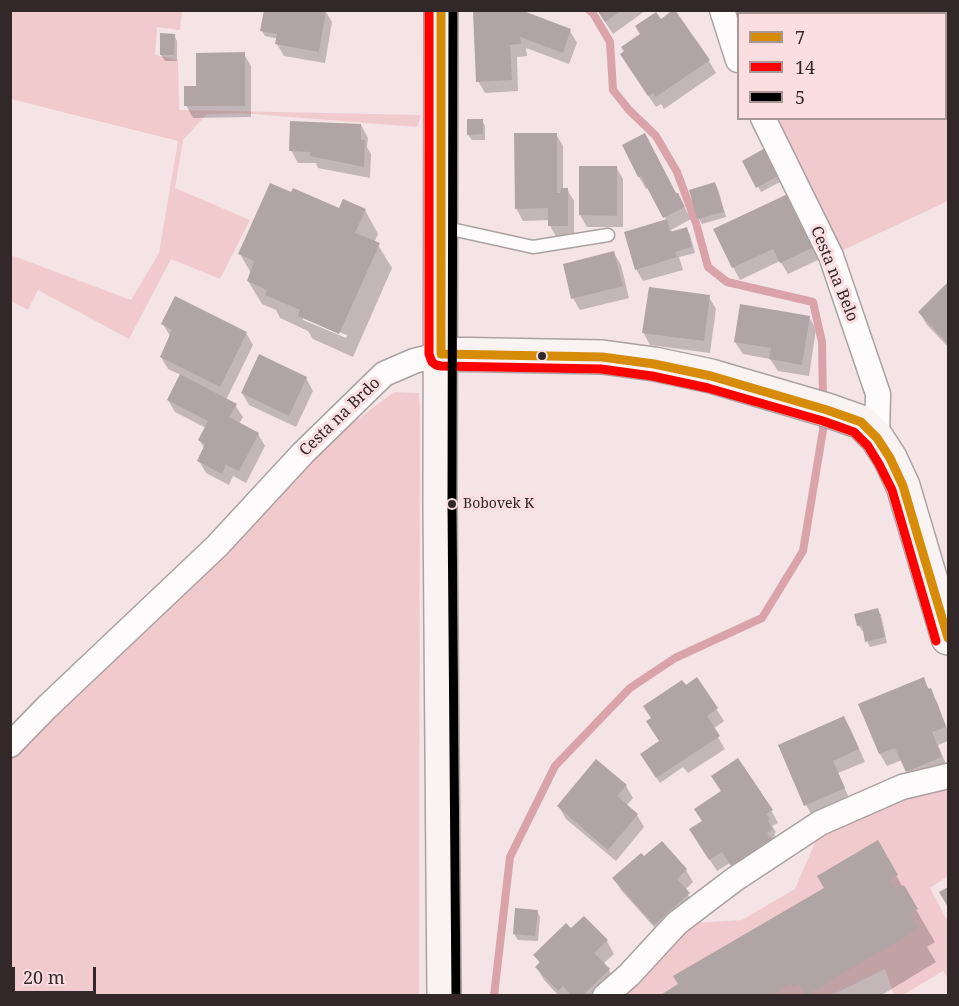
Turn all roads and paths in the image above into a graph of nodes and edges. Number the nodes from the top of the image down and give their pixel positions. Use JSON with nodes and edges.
{"nodes":[{"id":1,"x":441,"y":10,"type":"edge"},
{"id":2,"x":722,"y":10,"type":"edge"},
{"id":3,"x":737,"y":57,"type":"edge"},
{"id":4,"x":764,"y":120,"type":"edge"},
{"id":5,"x":441,"y":227,"type":"junction"},
{"id":6,"x":608,"y":235,"type":"dead end"},
{"id":7,"x":441,"y":354,"type":"junction"},
{"id":8,"x":877,"y":438,"type":"junction"},
{"id":9,"x":948,"y":638,"type":"edge"},
{"id":10,"x":10,"y":745,"type":"edge"},
{"id":11,"x":948,"y":776,"type":"edge"},
{"id":12,"x":444,"y":996,"type":"edge"},
{"id":13,"x":605,"y":996,"type":"edge"}],
"edges":[{"from":1,"to":5,"type":"street"},
{"from":2,"to":3,"type":"street"},
{"from":4,"to":8,"type":"street","name":"Cesta na Belo"},
{"from":5,"to":6,"type":"lane"},
{"from":5,"to":7,"type":"street"},
{"from":7,"to":8,"type":"street"},
{"from":7,"to":10,"type":"street","name":"Cesta na Brdo"},
{"from":7,"to":12,"type":"street"},
{"from":8,"to":9,"type":"street"},
{"from":11,"to":13,"type":"street"}]}
